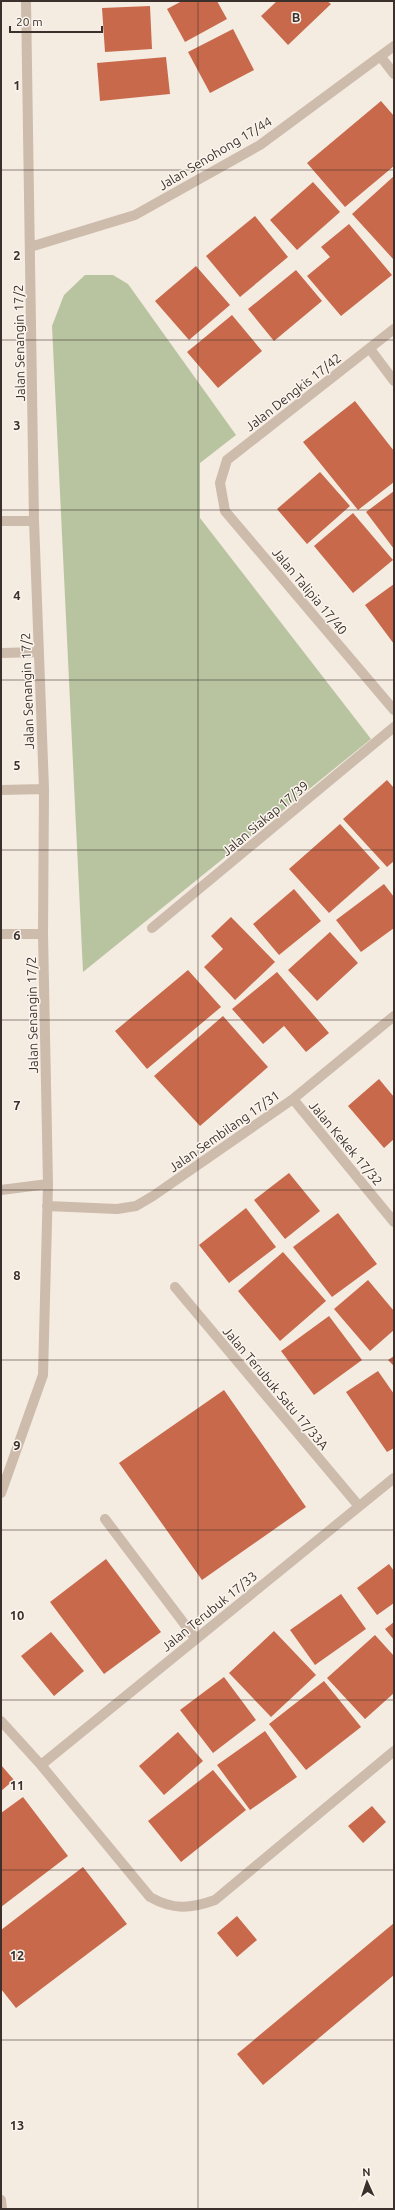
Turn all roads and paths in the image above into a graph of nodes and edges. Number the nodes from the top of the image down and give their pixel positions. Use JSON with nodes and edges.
{"nodes":[{"id":1,"x":26,"y":1,"type":"edge"},
{"id":2,"x":394,"y":46,"type":"edge"},
{"id":3,"x":381,"y":57,"type":"junction"},
{"id":4,"x":394,"y":74,"type":"edge"},
{"id":5,"x":30,"y":247,"type":"junction"},
{"id":6,"x":394,"y":329,"type":"edge"},
{"id":7,"x":370,"y":349,"type":"junction"},
{"id":8,"x":394,"y":381,"type":"edge"},
{"id":9,"x":220,"y":483,"type":"joint"},
{"id":10,"x":1,"y":521,"type":"edge"},
{"id":11,"x":34,"y":521,"type":"junction"},
{"id":12,"x":39,"y":652,"type":"junction"},
{"id":13,"x":1,"y":653,"type":"edge"},
{"id":14,"x":394,"y":710,"type":"edge"},
{"id":15,"x":394,"y":727,"type":"edge"},
{"id":16,"x":44,"y":789,"type":"junction"},
{"id":17,"x":1,"y":790,"type":"edge"},
{"id":18,"x":152,"y":928,"type":"dead end"},
{"id":19,"x":1,"y":934,"type":"edge"},
{"id":20,"x":43,"y":934,"type":"junction"},
{"id":21,"x":394,"y":1016,"type":"edge"},
{"id":22,"x":293,"y":1099,"type":"junction"},
{"id":23,"x":48,"y":1184,"type":"junction"},
{"id":24,"x":1,"y":1190,"type":"edge"},
{"id":25,"x":47,"y":1206,"type":"junction"},
{"id":26,"x":394,"y":1222,"type":"edge"},
{"id":27,"x":174,"y":1287,"type":"dead end"},
{"id":28,"x":394,"y":1478,"type":"edge"},
{"id":29,"x":1,"y":1493,"type":"edge"},
{"id":30,"x":358,"y":1505,"type":"junction"},
{"id":31,"x":105,"y":1519,"type":"dead end"},
{"id":32,"x":196,"y":1638,"type":"junction"},
{"id":33,"x":1,"y":1721,"type":"edge"},
{"id":34,"x":394,"y":1751,"type":"edge"},
{"id":35,"x":41,"y":1765,"type":"junction"},
{"id":36,"x":1,"y":2200,"type":"edge"},
{"id":37,"x":2,"y":2209,"type":"edge"}],
"edges":[{"from":1,"to":5,"type":"street","name":"Jalan Senangin 17/2"},
{"from":2,"to":3,"type":"street","name":"Jalan Senohong 17/44"},
{"from":3,"to":4,"type":"street"},
{"from":3,"to":5,"type":"street","name":"Jalan Senohong 17/44"},
{"from":5,"to":11,"type":"street","name":"Jalan Senangin 17/2"},
{"from":6,"to":7,"type":"street","name":"Jalan Dengkis 17/42"},
{"from":7,"to":8,"type":"street"},
{"from":7,"to":9,"type":"street","name":"Jalan Dengkis 17/42"},
{"from":9,"to":14,"type":"street","name":"Jalan Talipia 17/40"},
{"from":10,"to":11,"type":"street"},
{"from":11,"to":12,"type":"street","name":"Jalan Senangin 17/2"},
{"from":12,"to":13,"type":"street"},
{"from":12,"to":16,"type":"street","name":"Jalan Senangin 17/2"},
{"from":15,"to":18,"type":"street","name":"Jalan Siakap 17/39"},
{"from":16,"to":17,"type":"street"},
{"from":16,"to":20,"type":"street","name":"Jalan Senangin 17/2"},
{"from":19,"to":20,"type":"street"},
{"from":20,"to":23,"type":"street","name":"Jalan Senangin 17/2"},
{"from":21,"to":22,"type":"street","name":"Jalan Sembilang 17/31"},
{"from":22,"to":25,"type":"street","name":"Jalan Sembilang 17/31"},
{"from":22,"to":26,"type":"street","name":"Jalan Kekek 17/32"},
{"from":23,"to":24,"type":"street"},
{"from":23,"to":25,"type":"street","name":"Jalan Senangin 17/2"},
{"from":25,"to":29,"type":"street","name":"Jalan Senangin 17/2"},
{"from":27,"to":30,"type":"street","name":"Jalan Terubuk Satu 17/33A"},
{"from":28,"to":30,"type":"street","name":"Jalan Terubuk 17/33"},
{"from":30,"to":32,"type":"street","name":"Jalan Terubuk 17/33"},
{"from":31,"to":32,"type":"street"},
{"from":32,"to":35,"type":"street","name":"Jalan Terubuk 17/33"},
{"from":33,"to":35,"type":"street"},
{"from":34,"to":35,"type":"street"},
{"from":36,"to":37,"type":"street"}]}
